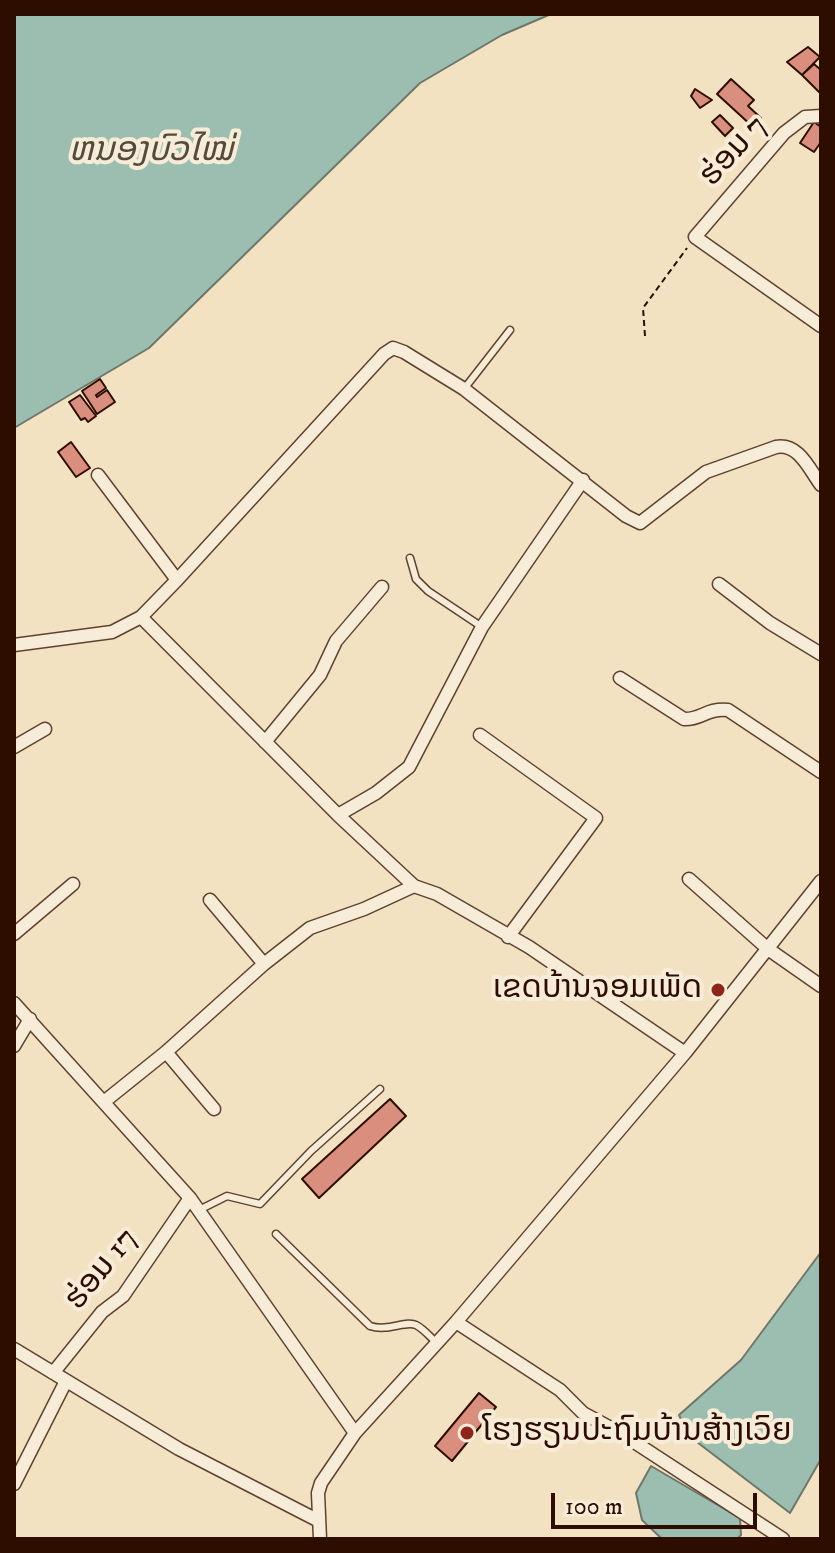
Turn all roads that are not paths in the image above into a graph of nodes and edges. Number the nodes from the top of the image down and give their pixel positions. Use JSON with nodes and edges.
{"nodes":[{"id":1,"x":821,"y":116,"type":"edge"},
{"id":2,"x":821,"y":326,"type":"edge"},
{"id":3,"x":510,"y":330,"type":"dead end"},
{"id":4,"x":464,"y":389,"type":"junction"},
{"id":5,"x":98,"y":475,"type":"dead end"},
{"id":6,"x":583,"y":480,"type":"junction"},
{"id":7,"x":821,"y":485,"type":"edge"},
{"id":8,"x":410,"y":558,"type":"dead end"},
{"id":9,"x":177,"y":580,"type":"junction"},
{"id":10,"x":719,"y":584,"type":"dead end"},
{"id":11,"x":382,"y":587,"type":"dead end"},
{"id":12,"x":141,"y":617,"type":"junction"},
{"id":13,"x":482,"y":627,"type":"junction"},
{"id":14,"x":14,"y":645,"type":"edge"},
{"id":15,"x":821,"y":654,"type":"edge"},
{"id":16,"x":620,"y":678,"type":"dead end"},
{"id":17,"x":45,"y":729,"type":"dead end"},
{"id":18,"x":480,"y":735,"type":"dead end"},
{"id":19,"x":265,"y":742,"type":"junction"},
{"id":20,"x":14,"y":747,"type":"edge"},
{"id":21,"x":821,"y":772,"type":"edge"},
{"id":22,"x":338,"y":815,"type":"junction"},
{"id":23,"x":689,"y":879,"type":"dead end"},
{"id":24,"x":821,"y":881,"type":"edge"},
{"id":25,"x":73,"y":884,"type":"dead end"},
{"id":26,"x":414,"y":886,"type":"junction"},
{"id":27,"x":210,"y":900,"type":"dead end"},
{"id":28,"x":14,"y":934,"type":"edge"},
{"id":29,"x":508,"y":937,"type":"junction"},
{"id":30,"x":768,"y":949,"type":"junction"},
{"id":31,"x":264,"y":964,"type":"junction"},
{"id":32,"x":821,"y":986,"type":"edge"},
{"id":33,"x":14,"y":1003,"type":"edge"},
{"id":34,"x":30,"y":1019,"type":"junction"},
{"id":35,"x":14,"y":1046,"type":"edge"},
{"id":36,"x":166,"y":1052,"type":"junction"},
{"id":37,"x":685,"y":1053,"type":"junction"},
{"id":38,"x":380,"y":1089,"type":"dead end"},
{"id":39,"x":105,"y":1101,"type":"junction"},
{"id":40,"x":214,"y":1109,"type":"dead end"},
{"id":41,"x":190,"y":1198,"type":"junction"},
{"id":42,"x":199,"y":1210,"type":"junction"},
{"id":43,"x":276,"y":1234,"type":"dead end"},
{"id":44,"x":456,"y":1322,"type":"junction"},
{"id":45,"x":437,"y":1343,"type":"junction"},
{"id":46,"x":14,"y":1349,"type":"edge"},
{"id":47,"x":53,"y":1373,"type":"junction"},
{"id":48,"x":66,"y":1381,"type":"junction"},
{"id":49,"x":355,"y":1433,"type":"junction"},
{"id":50,"x":14,"y":1484,"type":"edge"},
{"id":51,"x":319,"y":1521,"type":"junction"},
{"id":52,"x":320,"y":1539,"type":"edge"},
{"id":53,"x":783,"y":1539,"type":"edge"}],
"edges":[{"from":1,"to":2,"type":"street","name":"ຮ່ອມ 7"},
{"from":3,"to":4,"type":"lane"},
{"from":4,"to":6,"type":"street"},
{"from":4,"to":9,"type":"street"},
{"from":5,"to":9,"type":"street"},
{"from":6,"to":7,"type":"street"},
{"from":6,"to":13,"type":"street"},
{"from":8,"to":13,"type":"lane"},
{"from":9,"to":12,"type":"street"},
{"from":10,"to":15,"type":"street"},
{"from":11,"to":19,"type":"street"},
{"from":12,"to":14,"type":"street"},
{"from":12,"to":19,"type":"street"},
{"from":13,"to":22,"type":"street"},
{"from":16,"to":21,"type":"street"},
{"from":17,"to":20,"type":"street"},
{"from":18,"to":29,"type":"street"},
{"from":19,"to":22,"type":"street"},
{"from":22,"to":26,"type":"street"},
{"from":23,"to":30,"type":"street"},
{"from":24,"to":30,"type":"street"},
{"from":25,"to":28,"type":"street"},
{"from":26,"to":29,"type":"street"},
{"from":26,"to":31,"type":"street"},
{"from":27,"to":31,"type":"street"},
{"from":29,"to":37,"type":"street"},
{"from":30,"to":32,"type":"street"},
{"from":30,"to":37,"type":"street"},
{"from":31,"to":36,"type":"street"},
{"from":33,"to":34,"type":"street"},
{"from":34,"to":35,"type":"street"},
{"from":34,"to":39,"type":"street"},
{"from":36,"to":39,"type":"street"},
{"from":36,"to":40,"type":"street"},
{"from":37,"to":44,"type":"street"},
{"from":38,"to":42,"type":"lane"},
{"from":39,"to":41,"type":"street"},
{"from":41,"to":42,"type":"street"},
{"from":41,"to":47,"type":"street","name":"ຮ່ອມ 17"},
{"from":42,"to":49,"type":"street"},
{"from":43,"to":45,"type":"lane"},
{"from":44,"to":45,"type":"street"},
{"from":44,"to":53,"type":"street"},
{"from":45,"to":49,"type":"street"},
{"from":46,"to":47,"type":"street"},
{"from":47,"to":48,"type":"street"},
{"from":48,"to":50,"type":"street"},
{"from":48,"to":51,"type":"street"},
{"from":49,"to":51,"type":"street"},
{"from":51,"to":52,"type":"street"}]}
